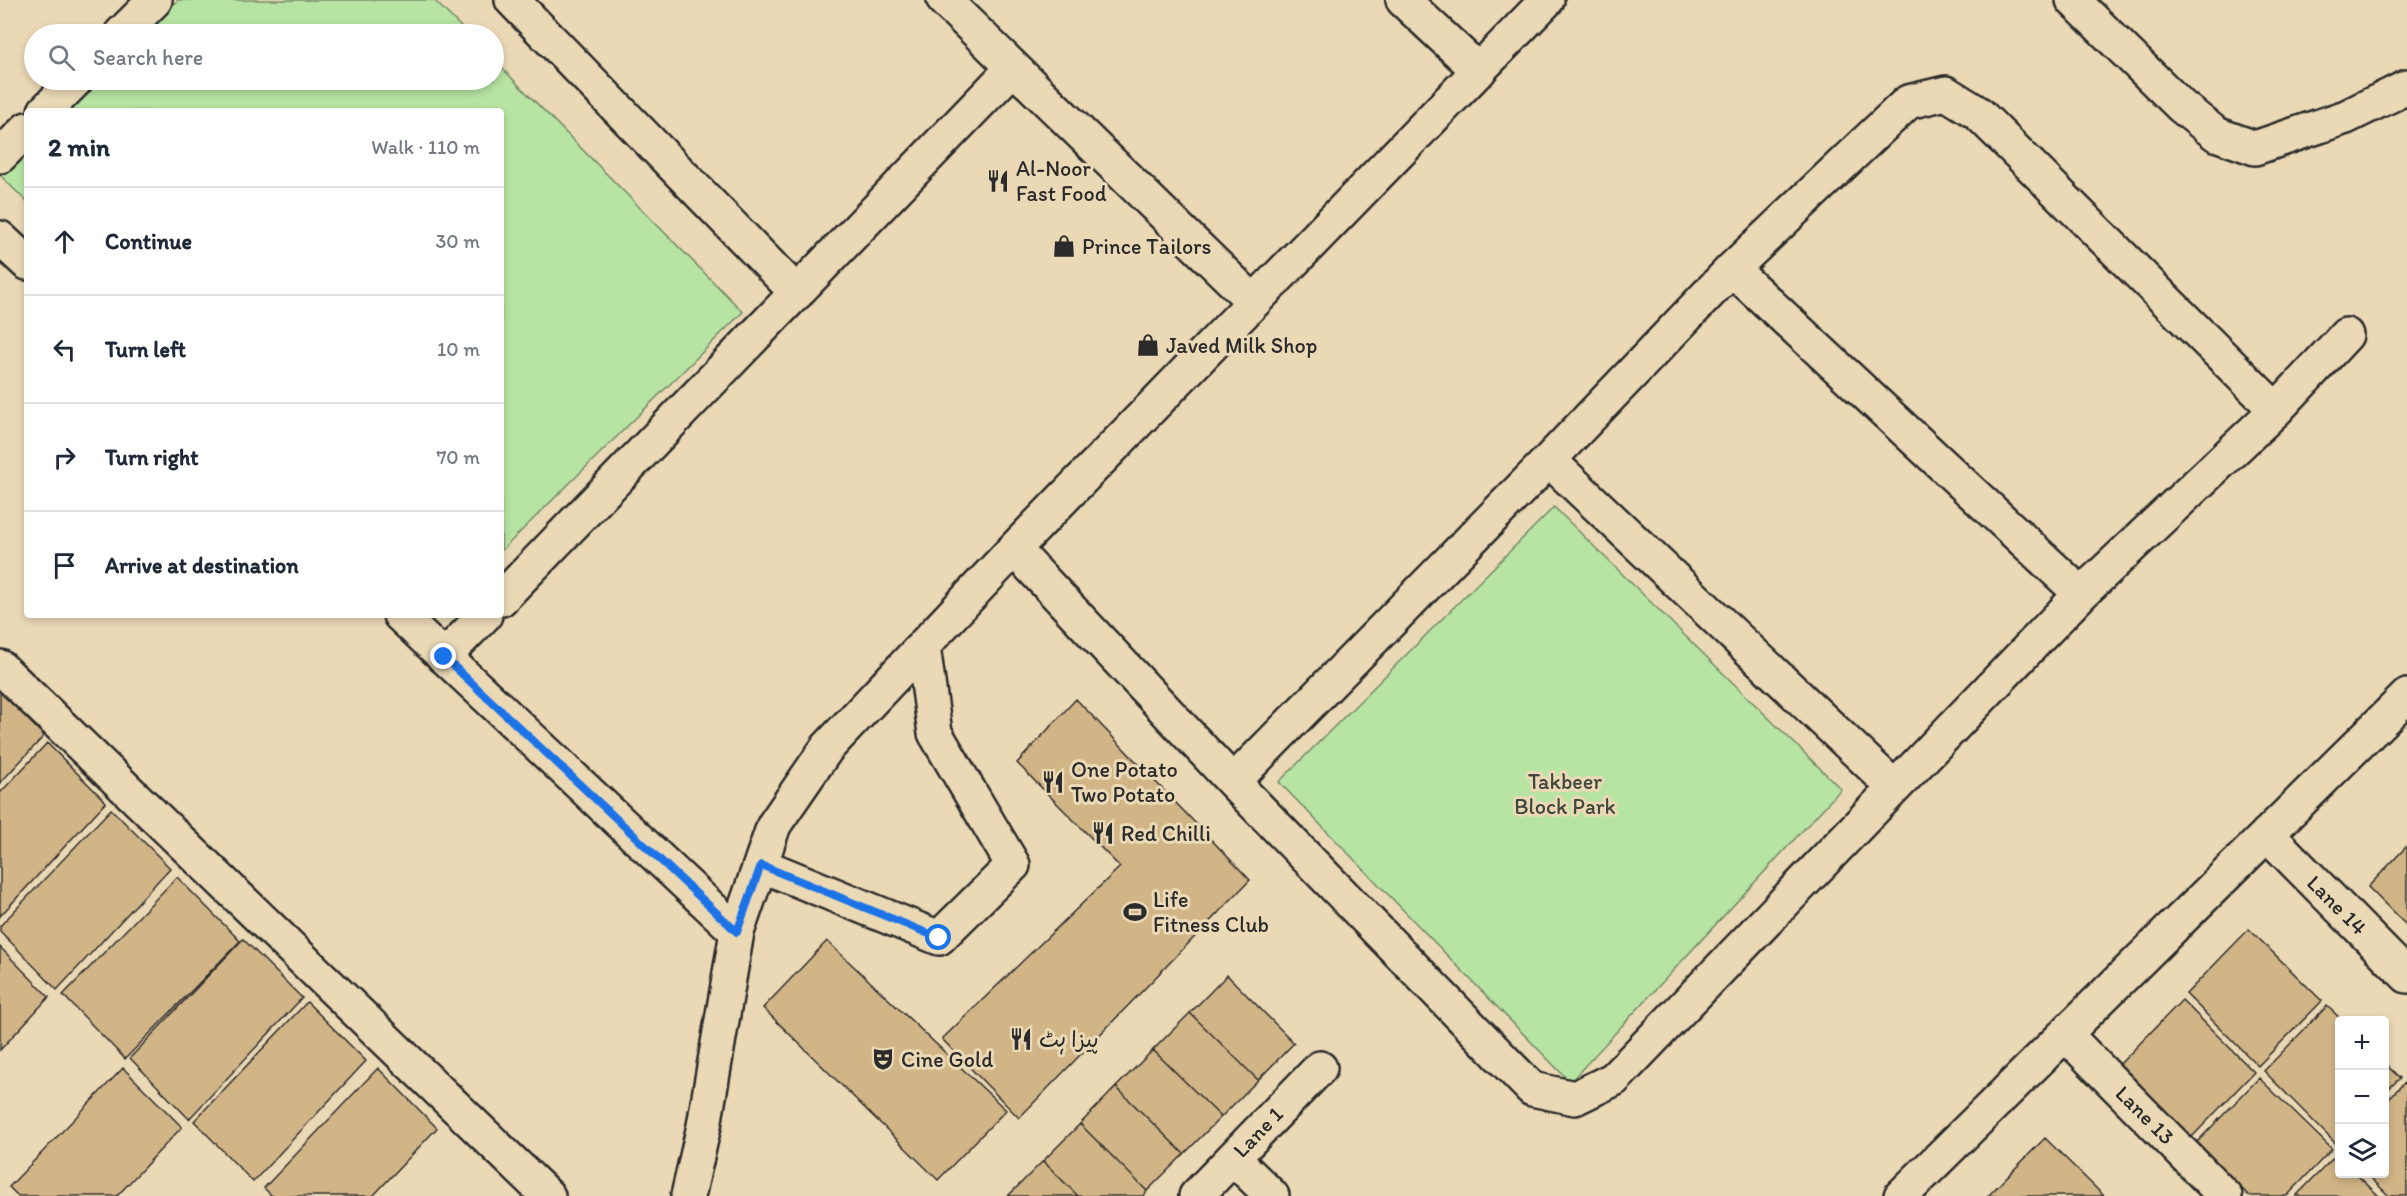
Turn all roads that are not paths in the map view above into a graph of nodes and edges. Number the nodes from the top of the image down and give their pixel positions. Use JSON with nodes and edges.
{"nodes":[{"id":1,"x":155,"y":0,"type":"edge"},
{"id":2,"x":512,"y":0,"type":"edge"},
{"id":3,"x":944,"y":0,"type":"edge"},
{"id":4,"x":1403,"y":0,"type":"edge"},
{"id":5,"x":1547,"y":0,"type":"edge"},
{"id":6,"x":2073,"y":0,"type":"edge"},
{"id":7,"x":131,"y":24,"type":"edge"},
{"id":8,"x":1013,"y":68,"type":"junction"},
{"id":9,"x":1479,"y":71,"type":"junction"},
{"id":10,"x":2407,"y":87,"type":"edge"},
{"id":11,"x":66,"y":90,"type":"edge"},
{"id":12,"x":48,"y":108,"type":"edge"},
{"id":13,"x":24,"y":132,"type":"edge"},
{"id":14,"x":0,"y":156,"type":"edge"},
{"id":15,"x":0,"y":238,"type":"edge"},
{"id":16,"x":24,"y":260,"type":"edge"},
{"id":17,"x":1732,"y":269,"type":"junction"},
{"id":18,"x":797,"y":293,"type":"junction"},
{"id":19,"x":1254,"y":302,"type":"junction"},
{"id":20,"x":2346,"y":335,"type":"dead end"},
{"id":21,"x":2276,"y":411,"type":"junction"},
{"id":22,"x":1549,"y":460,"type":"junction"},
{"id":23,"x":1014,"y":549,"type":"junction"},
{"id":24,"x":2081,"y":594,"type":"junction"},
{"id":25,"x":504,"y":596,"type":"edge"},
{"id":26,"x":403,"y":618,"type":"edge"},
{"id":27,"x":482,"y":618,"type":"edge"},
{"id":28,"x":922,"y":646,"type":"junction"},
{"id":29,"x":444,"y":657,"type":"junction"},
{"id":30,"x":0,"y":667,"type":"edge"},
{"id":31,"x":2407,"y":696,"type":"edge"},
{"id":32,"x":1233,"y":782,"type":"junction"},
{"id":33,"x":1894,"y":787,"type":"junction"},
{"id":34,"x":2267,"y":834,"type":"junction"},
{"id":35,"x":761,"y":865,"type":"junction"},
{"id":36,"x":737,"y":932,"type":"junction"},
{"id":37,"x":2407,"y":976,"type":"edge"},
{"id":38,"x":2065,"y":1034,"type":"junction"},
{"id":39,"x":1320,"y":1068,"type":"dead end"},
{"id":40,"x":1233,"y":1158,"type":"junction"},
{"id":41,"x":548,"y":1196,"type":"edge"},
{"id":42,"x":688,"y":1196,"type":"edge"},
{"id":43,"x":1196,"y":1196,"type":"edge"},
{"id":44,"x":1272,"y":1196,"type":"edge"},
{"id":45,"x":1901,"y":1196,"type":"edge"},
{"id":46,"x":2225,"y":1196,"type":"edge"}],
"edges":[{"from":1,"to":7,"type":"street"},
{"from":2,"to":18,"type":"street"},
{"from":3,"to":8,"type":"street"},
{"from":4,"to":9,"type":"street"},
{"from":5,"to":9,"type":"street"},
{"from":6,"to":10,"type":"street"},
{"from":8,"to":18,"type":"street"},
{"from":8,"to":19,"type":"street"},
{"from":9,"to":19,"type":"street"},
{"from":11,"to":12,"type":"street"},
{"from":13,"to":14,"type":"street"},
{"from":15,"to":16,"type":"street"},
{"from":17,"to":21,"type":"street"},
{"from":17,"to":22,"type":"street"},
{"from":17,"to":24,"type":"street"},
{"from":18,"to":25,"type":"street"},
{"from":19,"to":23,"type":"street"},
{"from":20,"to":21,"type":"street"},
{"from":21,"to":24,"type":"street"},
{"from":22,"to":32,"type":"street"},
{"from":22,"to":33,"type":"street"},
{"from":23,"to":28,"type":"street"},
{"from":23,"to":32,"type":"street"},
{"from":24,"to":33,"type":"street"},
{"from":26,"to":29,"type":"street"},
{"from":27,"to":29,"type":"street"},
{"from":28,"to":35,"type":"street"},
{"from":28,"to":35,"type":"street"},
{"from":29,"to":36,"type":"street"},
{"from":30,"to":41,"type":"street"},
{"from":31,"to":34,"type":"street"},
{"from":32,"to":33,"type":"street"},
{"from":34,"to":37,"type":"street","name":"Lane 14"},
{"from":34,"to":38,"type":"street"},
{"from":35,"to":36,"type":"street"},
{"from":36,"to":42,"type":"street"},
{"from":38,"to":45,"type":"street"},
{"from":38,"to":46,"type":"street","name":"Lane 13"},
{"from":39,"to":40,"type":"street","name":"Lane 1"},
{"from":40,"to":43,"type":"street","name":"Lane 1"},
{"from":40,"to":44,"type":"street"}]}
